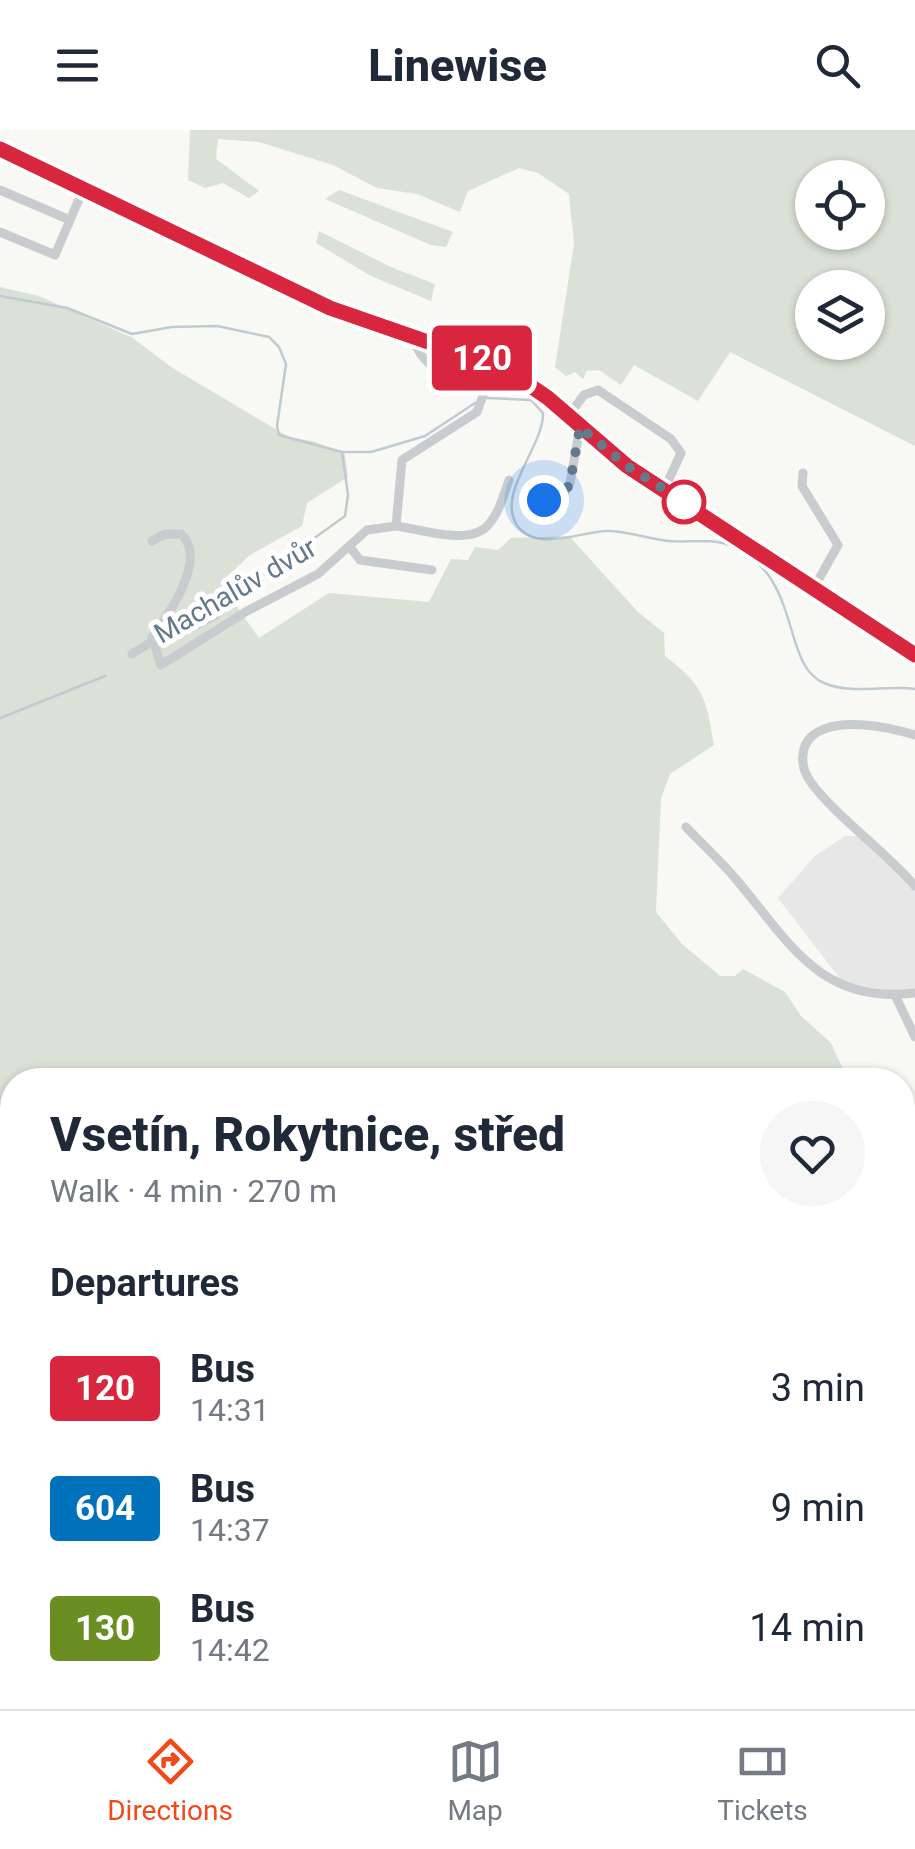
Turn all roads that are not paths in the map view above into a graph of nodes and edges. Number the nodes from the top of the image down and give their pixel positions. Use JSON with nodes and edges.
{"nodes":[{"id":1,"x":1,"y":152,"type":"edge"},
{"id":2,"x":0,"y":190,"type":"edge"},
{"id":3,"x":83,"y":190,"type":"junction"},
{"id":4,"x":70,"y":220,"type":"junction"},
{"id":5,"x":0,"y":232,"type":"edge"},
{"id":6,"x":415,"y":337,"type":"junction"},
{"id":7,"x":528,"y":382,"type":"junction"},
{"id":8,"x":485,"y":395,"type":"junction"},
{"id":9,"x":568,"y":416,"type":"junction"},
{"id":10,"x":580,"y":427,"type":"junction"},
{"id":11,"x":802,"y":474,"type":"dead end"},
{"id":12,"x":510,"y":480,"type":"dead end"},
{"id":13,"x":664,"y":490,"type":"junction"},
{"id":14,"x":525,"y":502,"type":"dead end"},
{"id":15,"x":557,"y":506,"type":"junction"},
{"id":16,"x":566,"y":512,"type":"dead end"},
{"id":17,"x":396,"y":526,"type":"junction"},
{"id":18,"x":152,"y":541,"type":"dead end"},
{"id":19,"x":349,"y":546,"type":"junction"},
{"id":20,"x":432,"y":570,"type":"dead end"},
{"id":21,"x":815,"y":586,"type":"junction"},
{"id":22,"x":151,"y":642,"type":"junction"},
{"id":23,"x":132,"y":654,"type":"dead end"},
{"id":24,"x":915,"y":655,"type":"edge"},
{"id":25,"x":915,"y":736,"type":"edge"},
{"id":26,"x":686,"y":827,"type":"dead end"},
{"id":27,"x":915,"y":886,"type":"edge"},
{"id":28,"x":915,"y":993,"type":"edge"},
{"id":29,"x":896,"y":995,"type":"junction"},
{"id":30,"x":915,"y":1037,"type":"edge"}],
"edges":[{"from":1,"to":3,"type":"main road"},
{"from":2,"to":4,"type":"street"},
{"from":3,"to":4,"type":"street"},
{"from":3,"to":6,"type":"main road"},
{"from":4,"to":5,"type":"street"},
{"from":6,"to":7,"type":"main road"},
{"from":6,"to":8,"type":"street"},
{"from":7,"to":8,"type":"street"},
{"from":7,"to":9,"type":"main road"},
{"from":8,"to":17,"type":"street"},
{"from":9,"to":10,"type":"main road"},
{"from":9,"to":13,"type":"street"},
{"from":10,"to":13,"type":"main road"},
{"from":10,"to":15,"type":"street"},
{"from":11,"to":21,"type":"street"},
{"from":12,"to":17,"type":"street"},
{"from":13,"to":21,"type":"main road"},
{"from":14,"to":15,"type":"street"},
{"from":15,"to":16,"type":"street"},
{"from":17,"to":19,"type":"street","name":"Machalův dvůr"},
{"from":18,"to":22,"type":"street","name":"Machalův dvůr"},
{"from":19,"to":20,"type":"street","name":"Machalův dvůr"},
{"from":19,"to":22,"type":"street","name":"Machalův dvůr"},
{"from":21,"to":24,"type":"main road"},
{"from":22,"to":23,"type":"street","name":"Machalův dvůr"},
{"from":25,"to":27,"type":"street"},
{"from":26,"to":29,"type":"street"},
{"from":28,"to":29,"type":"street"},
{"from":29,"to":30,"type":"street"}]}
